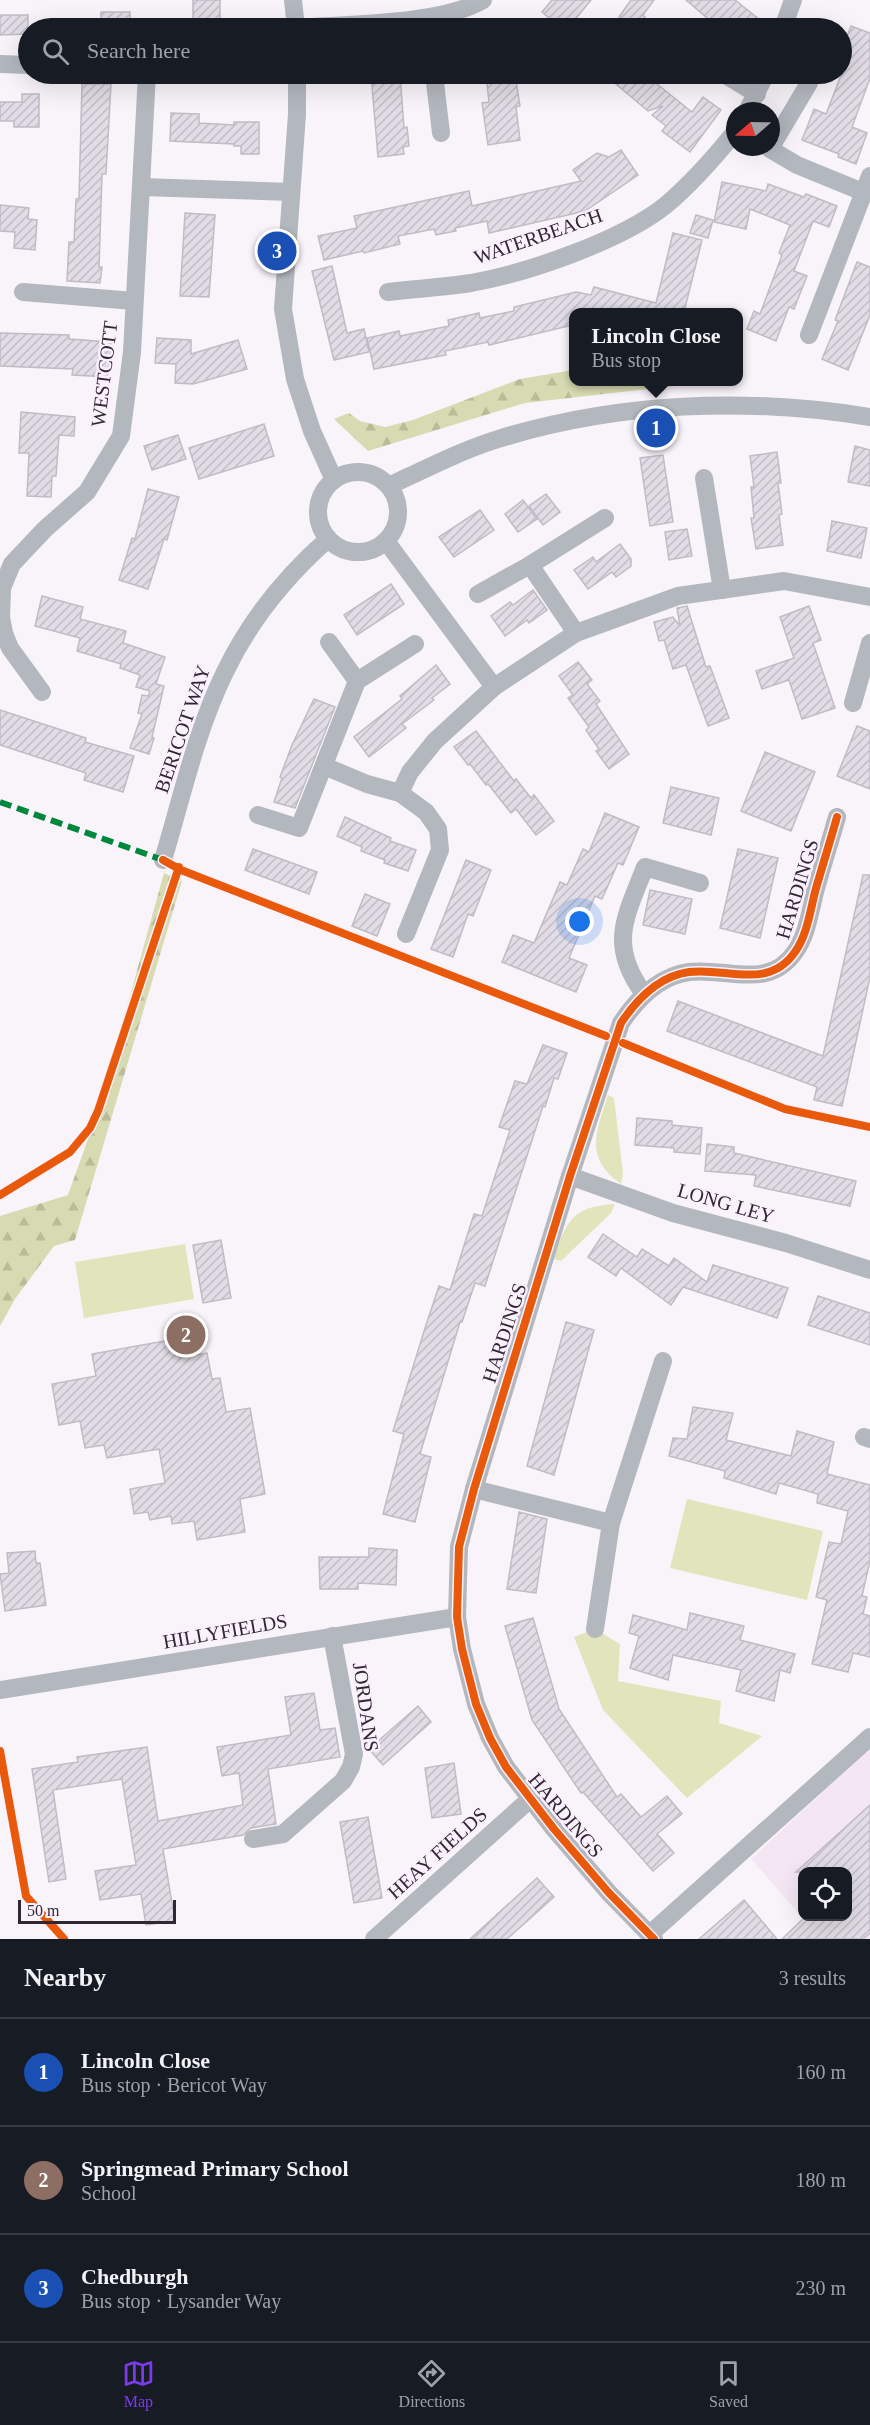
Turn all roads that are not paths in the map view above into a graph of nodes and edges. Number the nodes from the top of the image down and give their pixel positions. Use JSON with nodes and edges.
{"nodes":[{"id":1,"x":292,"y":0,"type":"edge"},
{"id":2,"x":483,"y":0,"type":"edge"},
{"id":3,"x":793,"y":0,"type":"edge"},
{"id":4,"x":295,"y":18,"type":"edge"},
{"id":5,"x":441,"y":18,"type":"edge"},
{"id":6,"x":787,"y":18,"type":"edge"},
{"id":7,"x":0,"y":64,"type":"edge"},
{"id":8,"x":18,"y":65,"type":"edge"},
{"id":9,"x":146,"y":84,"type":"edge"},
{"id":10,"x":297,"y":84,"type":"edge"},
{"id":11,"x":435,"y":84,"type":"edge"},
{"id":12,"x":740,"y":84,"type":"edge"},
{"id":13,"x":761,"y":84,"type":"edge"},
{"id":14,"x":808,"y":84,"type":"edge"},
{"id":15,"x":756,"y":94,"type":"junction"},
{"id":16,"x":752,"y":102,"type":"edge"},
{"id":17,"x":780,"y":131,"type":"edge"},
{"id":18,"x":441,"y":133,"type":"dead end"},
{"id":19,"x":726,"y":143,"type":"edge"},
{"id":20,"x":780,"y":154,"type":"edge"},
{"id":21,"x":866,"y":184,"type":"edge"},
{"id":22,"x":141,"y":187,"type":"junction"},
{"id":23,"x":291,"y":192,"type":"junction"},
{"id":24,"x":23,"y":292,"type":"dead end"},
{"id":25,"x":388,"y":292,"type":"dead end"},
{"id":26,"x":134,"y":301,"type":"junction"},
{"id":27,"x":809,"y":335,"type":"dead end"},
{"id":28,"x":870,"y":417,"type":"edge"},
{"id":29,"x":705,"y":478,"type":"dead end"},
{"id":30,"x":333,"y":480,"type":"junction"},
{"id":31,"x":389,"y":486,"type":"junction"},
{"id":32,"x":605,"y":518,"type":"dead end"},
{"id":33,"x":328,"y":539,"type":"junction"},
{"id":34,"x":386,"y":541,"type":"junction"},
{"id":35,"x":530,"y":565,"type":"junction"},
{"id":36,"x":723,"y":590,"type":"junction"},
{"id":37,"x":478,"y":594,"type":"dead end"},
{"id":38,"x":870,"y":597,"type":"edge"},
{"id":39,"x":576,"y":633,"type":"junction"},
{"id":40,"x":329,"y":642,"type":"dead end"},
{"id":41,"x":870,"y":643,"type":"edge"},
{"id":42,"x":415,"y":645,"type":"dead end"},
{"id":43,"x":357,"y":681,"type":"junction"},
{"id":44,"x":494,"y":687,"type":"junction"},
{"id":45,"x":42,"y":692,"type":"dead end"},
{"id":46,"x":853,"y":703,"type":"dead end"},
{"id":47,"x":324,"y":766,"type":"junction"},
{"id":48,"x":400,"y":793,"type":"junction"},
{"id":49,"x":258,"y":815,"type":"dead end"},
{"id":50,"x":837,"y":817,"type":"dead end"},
{"id":51,"x":163,"y":860,"type":"dead end"},
{"id":52,"x":700,"y":883,"type":"dead end"},
{"id":53,"x":405,"y":934,"type":"dead end"},
{"id":54,"x":644,"y":994,"type":"junction"},
{"id":55,"x":570,"y":1176,"type":"junction"},
{"id":56,"x":870,"y":1270,"type":"edge"},
{"id":57,"x":663,"y":1361,"type":"dead end"},
{"id":58,"x":474,"y":1489,"type":"junction"},
{"id":59,"x":611,"y":1523,"type":"junction"},
{"id":60,"x":457,"y":1617,"type":"junction"},
{"id":61,"x":595,"y":1629,"type":"dead end"},
{"id":62,"x":332,"y":1636,"type":"junction"},
{"id":63,"x":0,"y":1690,"type":"edge"},
{"id":64,"x":870,"y":1737,"type":"edge"},
{"id":65,"x":529,"y":1800,"type":"junction"},
{"id":66,"x":253,"y":1839,"type":"dead end"},
{"id":67,"x":652,"y":1937,"type":"edge"},
{"id":68,"x":374,"y":1939,"type":"edge"}],
"edges":[{"from":1,"to":4,"type":"street"},
{"from":2,"to":5,"type":"street"},
{"from":3,"to":6,"type":"street"},
{"from":7,"to":8,"type":"street"},
{"from":9,"to":22,"type":"street","name":"WESTCOTT"},
{"from":10,"to":23,"type":"street"},
{"from":11,"to":18,"type":"street"},
{"from":12,"to":15,"type":"street"},
{"from":13,"to":15,"type":"street"},
{"from":14,"to":17,"type":"street"},
{"from":15,"to":16,"type":"street"},
{"from":19,"to":25,"type":"street","name":"WATERBEACH"},
{"from":20,"to":21,"type":"street"},
{"from":21,"to":27,"type":"street"},
{"from":22,"to":23,"type":"street"},
{"from":22,"to":26,"type":"street","name":"WESTCOTT"},
{"from":23,"to":30,"type":"street"},
{"from":24,"to":26,"type":"street"},
{"from":26,"to":45,"type":"street","name":"WESTCOTT"},
{"from":28,"to":31,"type":"street"},
{"from":29,"to":36,"type":"street"},
{"from":30,"to":31,"type":"street"},
{"from":30,"to":33,"type":"street"},
{"from":31,"to":34,"type":"street"},
{"from":32,"to":35,"type":"street"},
{"from":33,"to":34,"type":"street"},
{"from":33,"to":51,"type":"street","name":"BERICOT WAY"},
{"from":34,"to":44,"type":"street"},
{"from":35,"to":37,"type":"street"},
{"from":35,"to":39,"type":"street"},
{"from":36,"to":38,"type":"street"},
{"from":36,"to":39,"type":"street"},
{"from":39,"to":44,"type":"street"},
{"from":40,"to":43,"type":"street"},
{"from":41,"to":46,"type":"street"},
{"from":42,"to":43,"type":"street"},
{"from":43,"to":47,"type":"street"},
{"from":44,"to":48,"type":"street"},
{"from":47,"to":48,"type":"street"},
{"from":47,"to":49,"type":"street"},
{"from":48,"to":53,"type":"street"},
{"from":50,"to":54,"type":"street","name":"HARDINGS"},
{"from":52,"to":54,"type":"street"},
{"from":54,"to":55,"type":"street","name":"HARDINGS"},
{"from":55,"to":56,"type":"street","name":"LONG LEY"},
{"from":55,"to":58,"type":"street","name":"HARDINGS"},
{"from":57,"to":59,"type":"street"},
{"from":58,"to":59,"type":"street"},
{"from":58,"to":60,"type":"street","name":"HARDINGS"},
{"from":59,"to":61,"type":"street"},
{"from":60,"to":62,"type":"street","name":"HILLYFIELDS"},
{"from":60,"to":65,"type":"street","name":"HARDINGS"},
{"from":62,"to":63,"type":"street","name":"HILLYFIELDS"},
{"from":62,"to":66,"type":"street","name":"JORDANS"},
{"from":64,"to":67,"type":"street","name":"HARDINGS"},
{"from":65,"to":67,"type":"street","name":"HARDINGS"},
{"from":65,"to":68,"type":"street","name":"HEAY FIELDS"}]}
